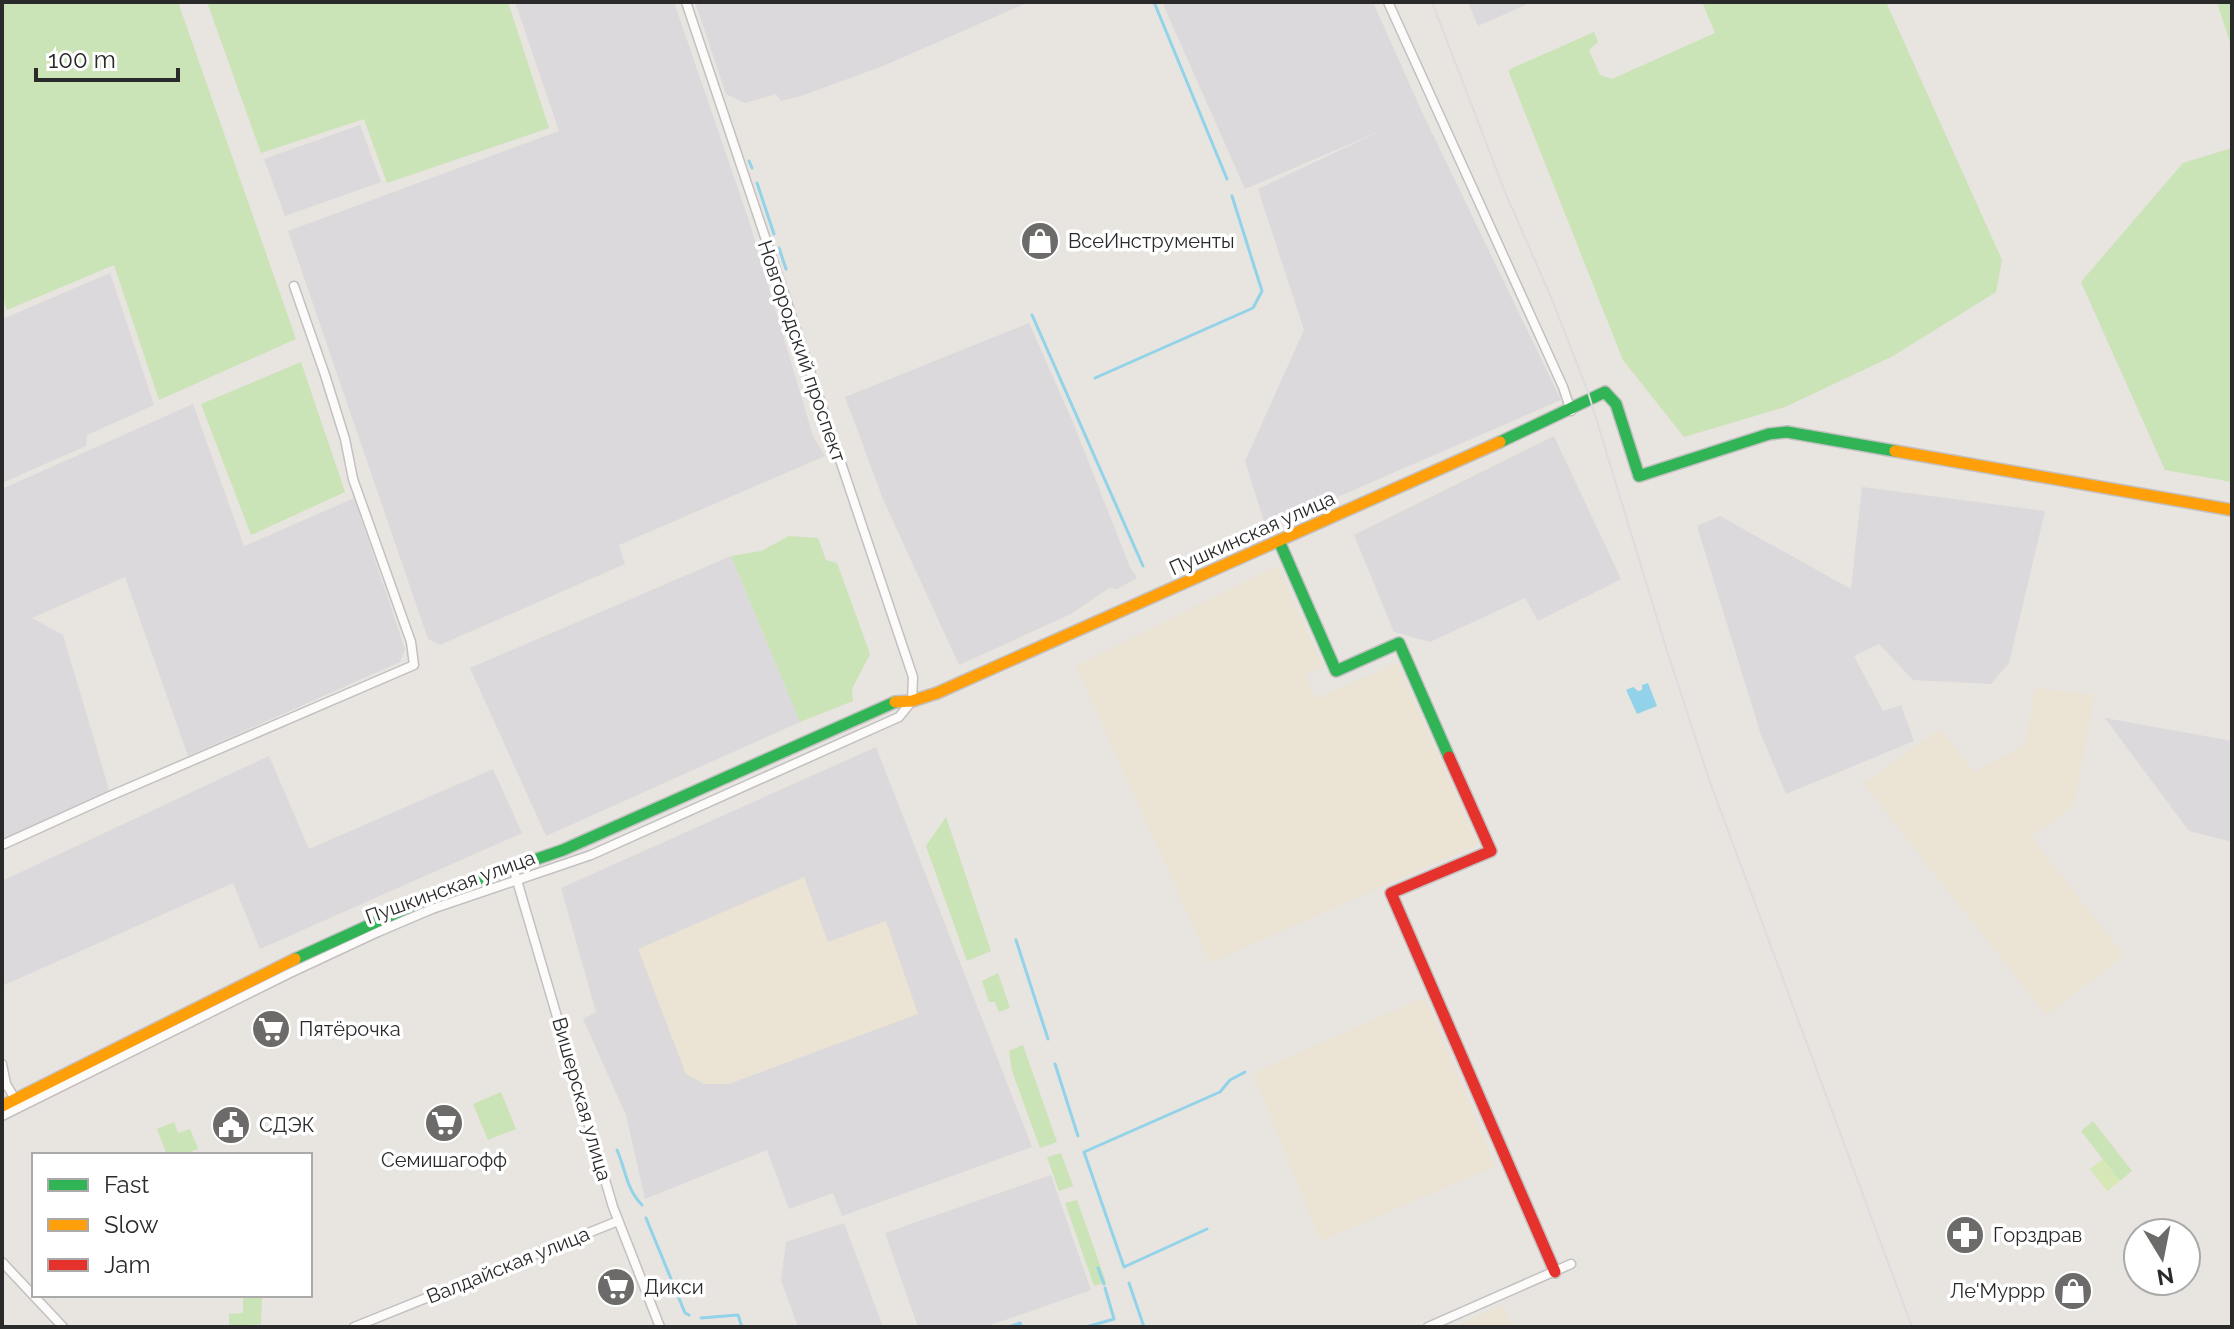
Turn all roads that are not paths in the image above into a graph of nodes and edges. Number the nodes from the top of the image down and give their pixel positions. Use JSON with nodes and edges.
{"nodes":[{"id":1,"x":686,"y":2,"type":"edge"},
{"id":2,"x":1388,"y":2,"type":"edge"},
{"id":3,"x":294,"y":286,"type":"dead end"},
{"id":4,"x":1571,"y":411,"type":"junction"},
{"id":5,"x":2232,"y":510,"type":"edge"},
{"id":6,"x":1279,"y":541,"type":"junction"},
{"id":7,"x":912,"y":701,"type":"junction"},
{"id":8,"x":2,"y":845,"type":"edge"},
{"id":9,"x":513,"y":867,"type":"junction"},
{"id":10,"x":518,"y":880,"type":"junction"},
{"id":11,"x":2,"y":1064,"type":"edge"},
{"id":12,"x":15,"y":1099,"type":"junction"},
{"id":13,"x":2,"y":1106,"type":"edge"},
{"id":14,"x":2,"y":1116,"type":"edge"},
{"id":15,"x":618,"y":1221,"type":"junction"},
{"id":16,"x":2,"y":1262,"type":"edge"},
{"id":17,"x":1571,"y":1264,"type":"dead end"},
{"id":18,"x":1555,"y":1272,"type":"junction"},
{"id":19,"x":32,"y":1294,"type":"edge"},
{"id":20,"x":35,"y":1297,"type":"edge"},
{"id":21,"x":63,"y":1327,"type":"edge"},
{"id":22,"x":354,"y":1327,"type":"edge"},
{"id":23,"x":660,"y":1327,"type":"edge"},
{"id":24,"x":1428,"y":1327,"type":"edge"}],
"edges":[{"from":1,"to":7,"type":"street","name":"Новгородский проспект"},
{"from":2,"to":4,"type":"street"},
{"from":3,"to":8,"type":"street"},
{"from":4,"to":5,"type":"street","name":"Пушкинская улица"},
{"from":4,"to":6,"type":"street","name":"Пушкинская улица"},
{"from":6,"to":7,"type":"street","name":"Пушкинская улица"},
{"from":6,"to":18,"type":"street"},
{"from":7,"to":9,"type":"street","name":"Пушкинская улица"},
{"from":7,"to":10,"type":"street","name":"Пушкинская улица"},
{"from":9,"to":10,"type":"street","name":"Вишерская улица"},
{"from":9,"to":12,"type":"street","name":"Пушкинская улица"},
{"from":10,"to":14,"type":"street","name":"Пушкинская улица"},
{"from":10,"to":15,"type":"street","name":"Вишерская улица"},
{"from":11,"to":12,"type":"street"},
{"from":12,"to":13,"type":"street","name":"Пушкинская улица"},
{"from":15,"to":22,"type":"street","name":"Валдайская улица"},
{"from":15,"to":23,"type":"street","name":"Вишерская улица"},
{"from":16,"to":19,"type":"street"},
{"from":17,"to":18,"type":"street"},
{"from":18,"to":24,"type":"street"},
{"from":20,"to":21,"type":"street"}]}
